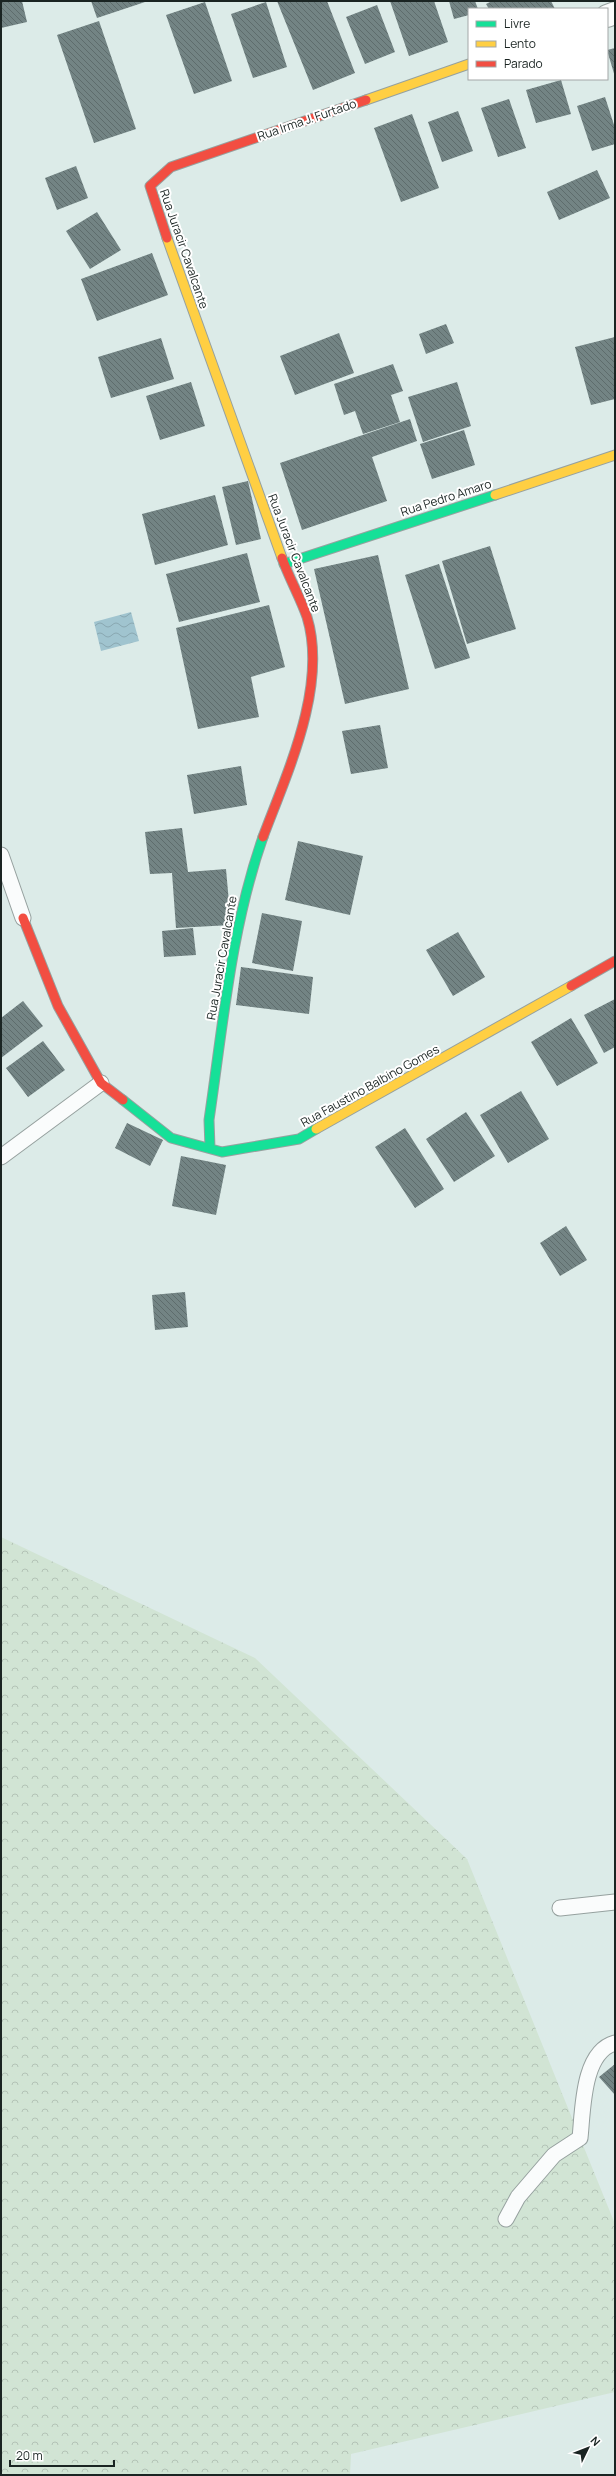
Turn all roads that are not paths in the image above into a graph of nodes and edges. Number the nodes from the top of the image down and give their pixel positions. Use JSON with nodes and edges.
{"nodes":[{"id":1,"x":468,"y":64,"type":"edge"},
{"id":2,"x":150,"y":186,"type":"joint"},
{"id":3,"x":615,"y":455,"type":"edge"},
{"id":4,"x":284,"y":564,"type":"junction"},
{"id":5,"x":1,"y":855,"type":"edge"},
{"id":6,"x":23,"y":918,"type":"joint"},
{"id":7,"x":615,"y":961,"type":"edge"},
{"id":8,"x":101,"y":1083,"type":"junction"},
{"id":9,"x":210,"y":1148,"type":"junction"},
{"id":10,"x":1,"y":1157,"type":"edge"},
{"id":11,"x":615,"y":1902,"type":"edge"},
{"id":12,"x":560,"y":1908,"type":"dead end"},
{"id":13,"x":615,"y":2043,"type":"edge"},
{"id":14,"x":506,"y":2219,"type":"dead end"}],
"edges":[{"from":1,"to":2,"type":"street","name":"Rua Irma J. Furtado"},
{"from":2,"to":4,"type":"street","name":"Rua Juracir Cavalcante"},
{"from":3,"to":4,"type":"street","name":"Rua Pedro Amaro"},
{"from":4,"to":9,"type":"street","name":"Rua Juracir Cavalcante"},
{"from":5,"to":6,"type":"lane"},
{"from":6,"to":8,"type":"street","name":"Rua Faustino Balbino Gomes"},
{"from":7,"to":9,"type":"street","name":"Rua Faustino Balbino Gomes"},
{"from":8,"to":9,"type":"street","name":"Rua Faustino Balbino Gomes"},
{"from":8,"to":10,"type":"lane"},
{"from":11,"to":12,"type":"lane"},
{"from":13,"to":14,"type":"lane"}]}
